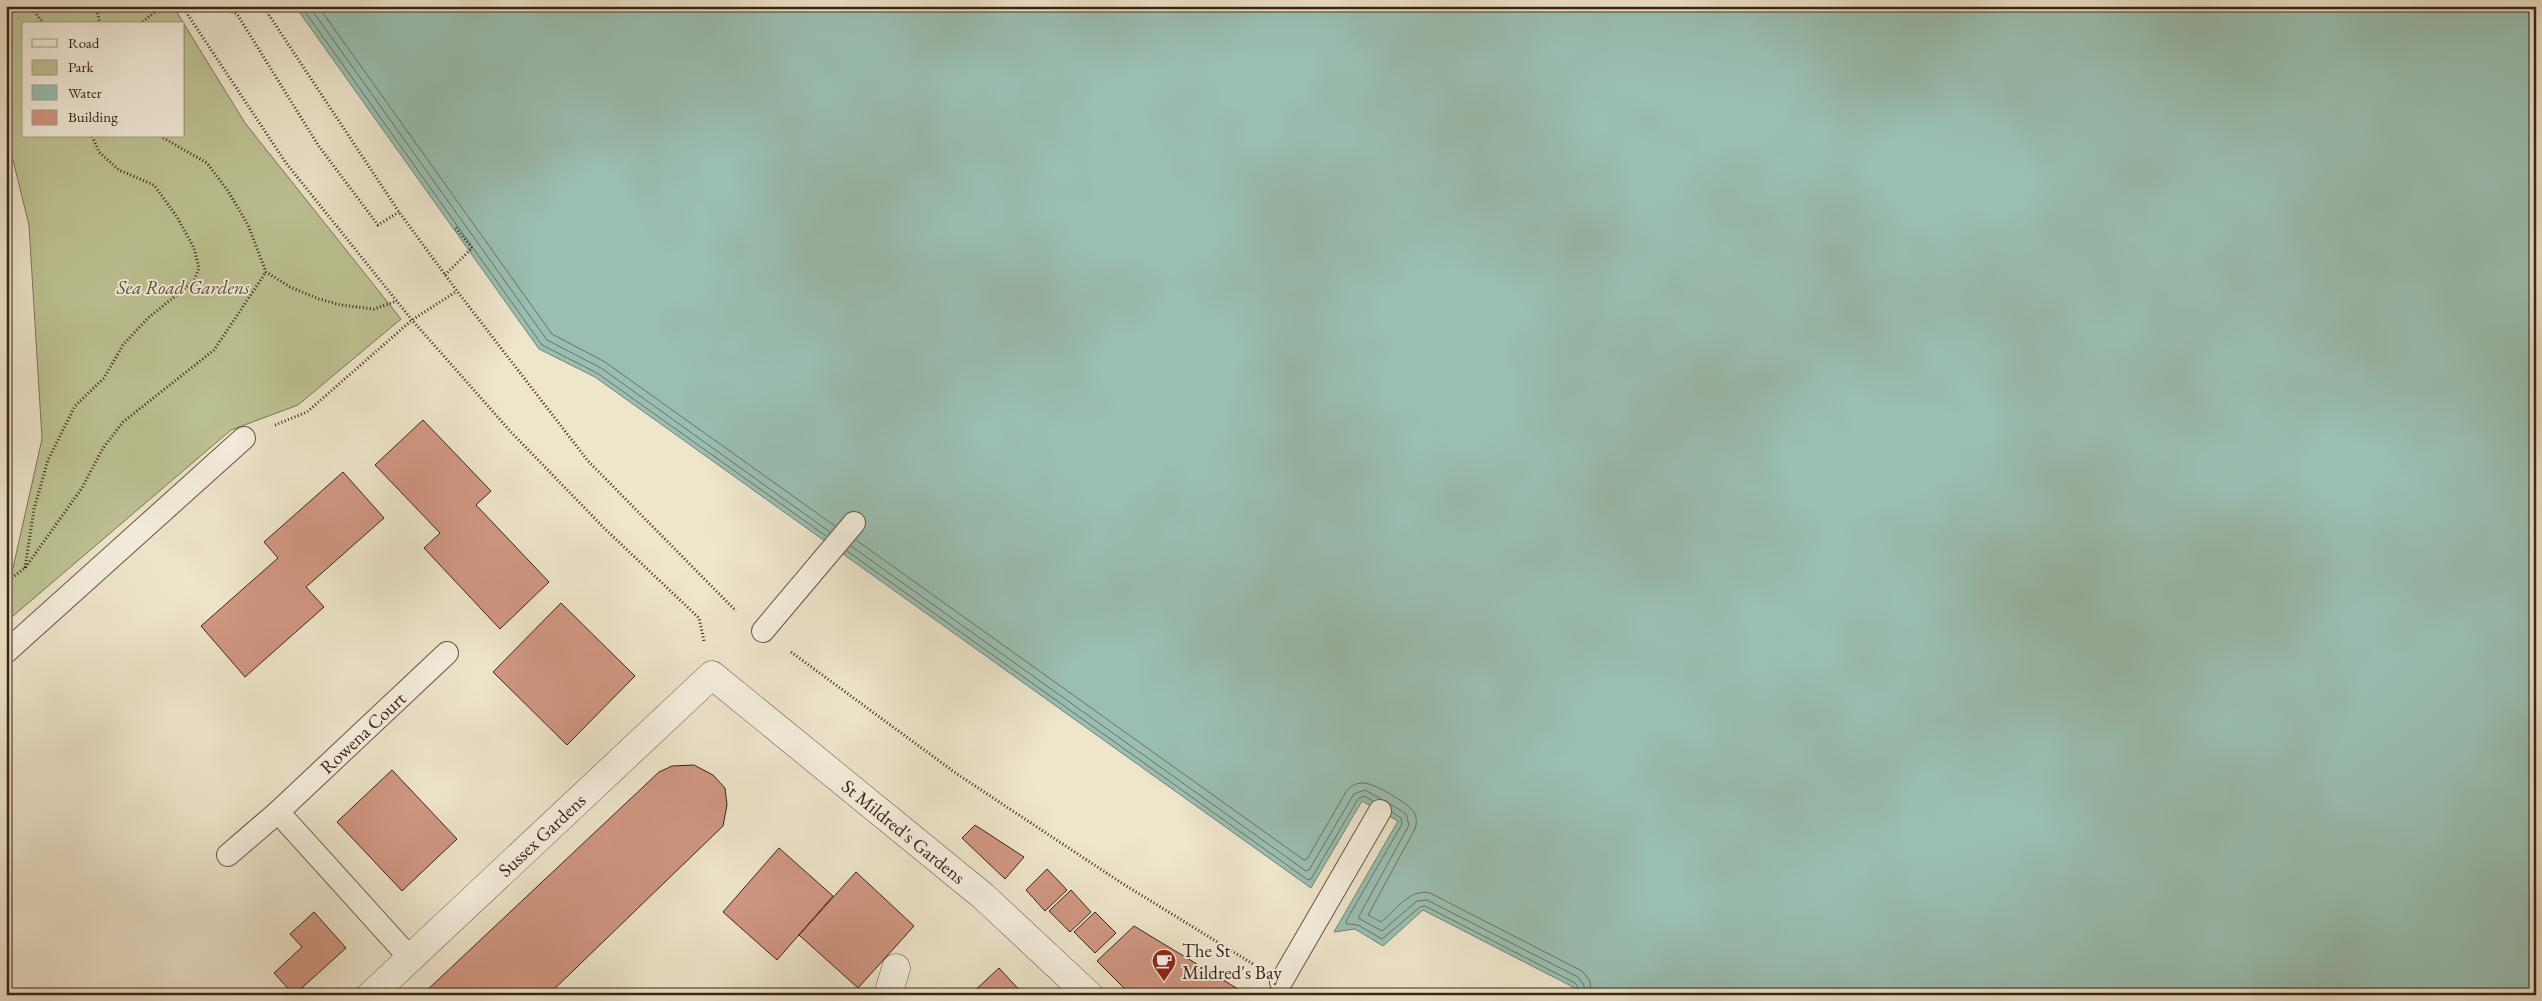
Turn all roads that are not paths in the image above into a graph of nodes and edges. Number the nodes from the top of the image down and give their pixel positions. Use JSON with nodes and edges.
{"nodes":[{"id":1,"x":244,"y":438,"type":"road end"},
{"id":2,"x":854,"y":523,"type":"dead end"},
{"id":3,"x":763,"y":631,"type":"road end"},
{"id":4,"x":6,"y":652,"type":"edge"},
{"id":5,"x":447,"y":653,"type":"dead end"},
{"id":6,"x":712,"y":675,"type":"joint"},
{"id":7,"x":1380,"y":811,"type":"dead end"},
{"id":8,"x":278,"y":812,"type":"junction"},
{"id":9,"x":228,"y":855,"type":"dead end"},
{"id":10,"x":410,"y":958,"type":"junction"},
{"id":11,"x":896,"y":968,"type":"dead end"},
{"id":12,"x":1281,"y":982,"type":"road end"},
{"id":13,"x":370,"y":995,"type":"edge"},
{"id":14,"x":888,"y":995,"type":"edge"},
{"id":15,"x":1089,"y":995,"type":"edge"}],
"edges":[{"from":1,"to":4,"type":"lane"},
{"from":2,"to":3,"type":"lane"},
{"from":5,"to":8,"type":"lane","name":"Rowena Court"},
{"from":6,"to":10,"type":"street","name":"Sussex Gardens"},
{"from":6,"to":15,"type":"street","name":"St Mildred's Gardens"},
{"from":7,"to":12,"type":"lane"},
{"from":8,"to":9,"type":"lane","name":"Rowena Court"},
{"from":8,"to":10,"type":"lane"},
{"from":10,"to":13,"type":"street","name":"Sussex Gardens"},
{"from":11,"to":14,"type":"street"}]}
